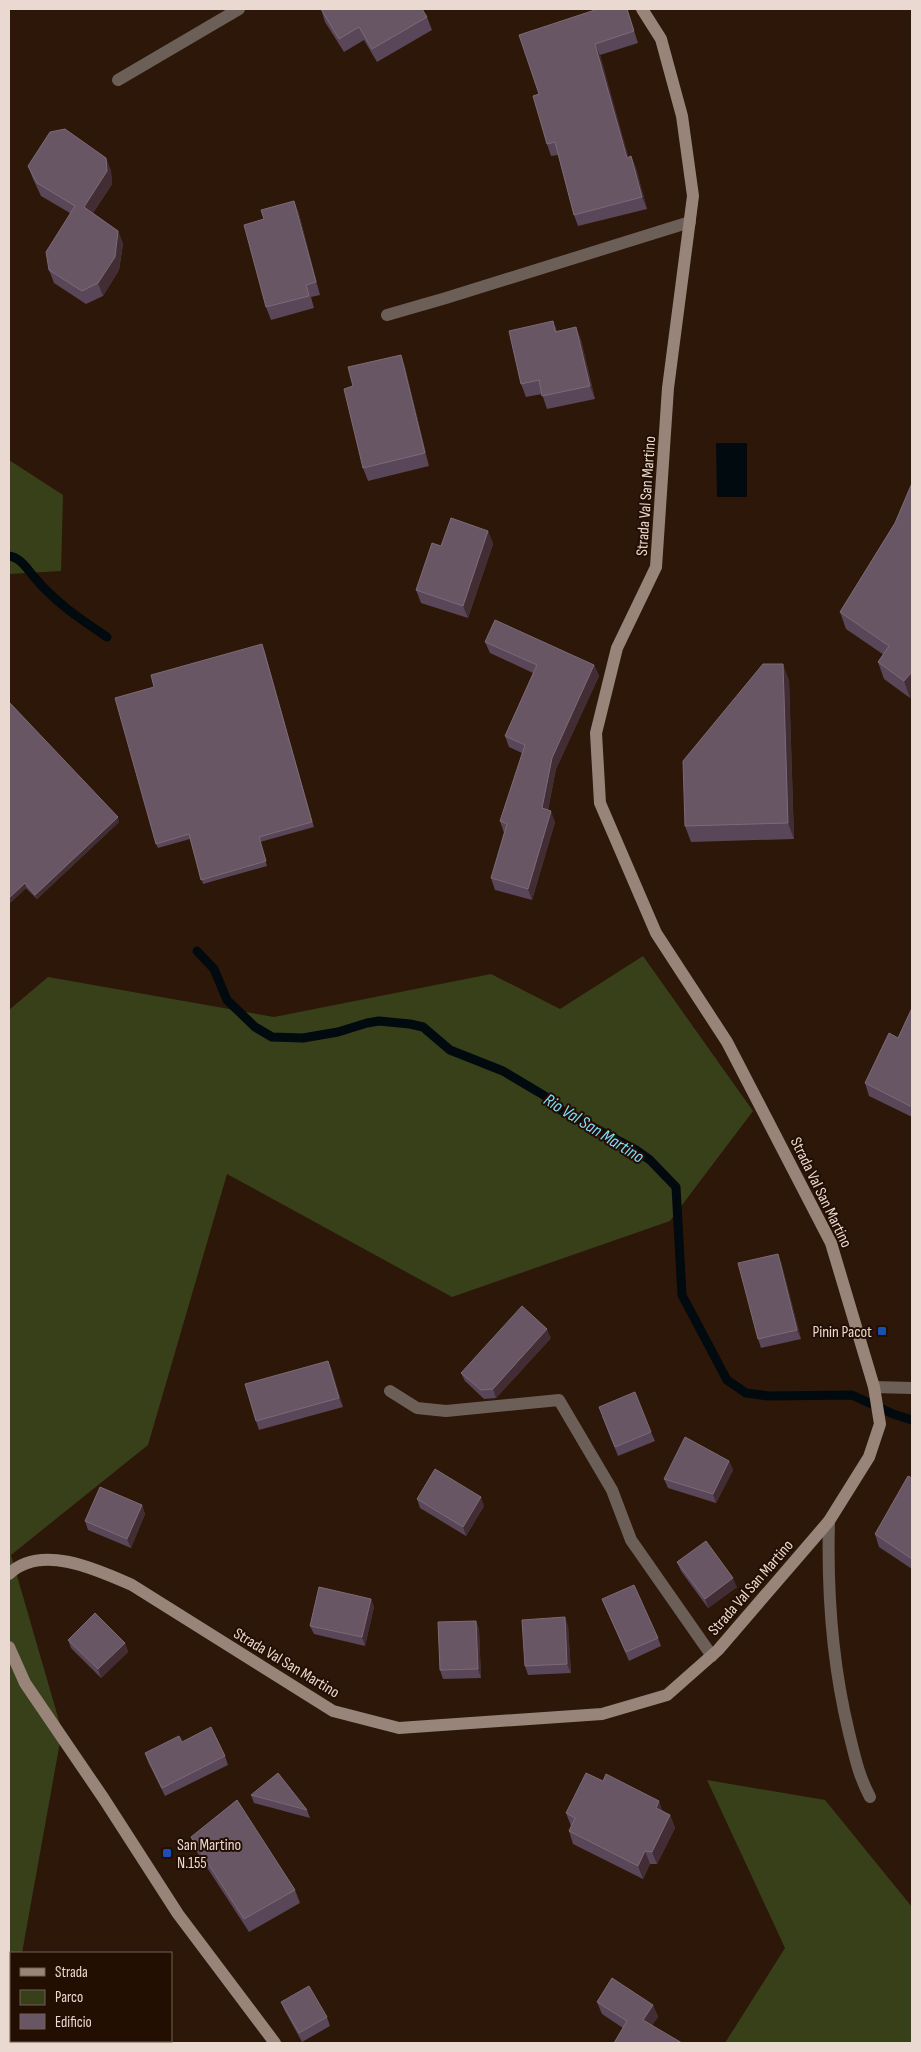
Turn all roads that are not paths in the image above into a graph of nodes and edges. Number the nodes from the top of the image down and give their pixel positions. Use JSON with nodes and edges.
{"nodes":[{"id":1,"x":239,"y":9,"type":"edge"},
{"id":2,"x":642,"y":9,"type":"edge"},
{"id":3,"x":118,"y":80,"type":"dead end"},
{"id":4,"x":690,"y":222,"type":"junction"},
{"id":5,"x":387,"y":315,"type":"dead end"},
{"id":6,"x":874,"y":1387,"type":"junction"},
{"id":7,"x":912,"y":1388,"type":"edge"},
{"id":8,"x":390,"y":1391,"type":"dead end"},
{"id":9,"x":829,"y":1521,"type":"junction"},
{"id":10,"x":9,"y":1574,"type":"edge"},
{"id":11,"x":9,"y":1647,"type":"edge"},
{"id":12,"x":712,"y":1656,"type":"junction"},
{"id":13,"x":870,"y":1797,"type":"dead end"},
{"id":14,"x":275,"y":2043,"type":"edge"}],
"edges":[{"from":1,"to":3,"type":"street"},
{"from":2,"to":4,"type":"street","name":"Strada Val San Martino"},
{"from":4,"to":5,"type":"street"},
{"from":4,"to":6,"type":"street","name":"Strada Val San Martino"},
{"from":6,"to":7,"type":"street"},
{"from":6,"to":9,"type":"street","name":"Strada Val San Martino"},
{"from":8,"to":12,"type":"street"},
{"from":9,"to":12,"type":"street","name":"Strada Val San Martino"},
{"from":9,"to":13,"type":"street"},
{"from":10,"to":12,"type":"street","name":"Strada Val San Martino"},
{"from":11,"to":14,"type":"street"}]}
